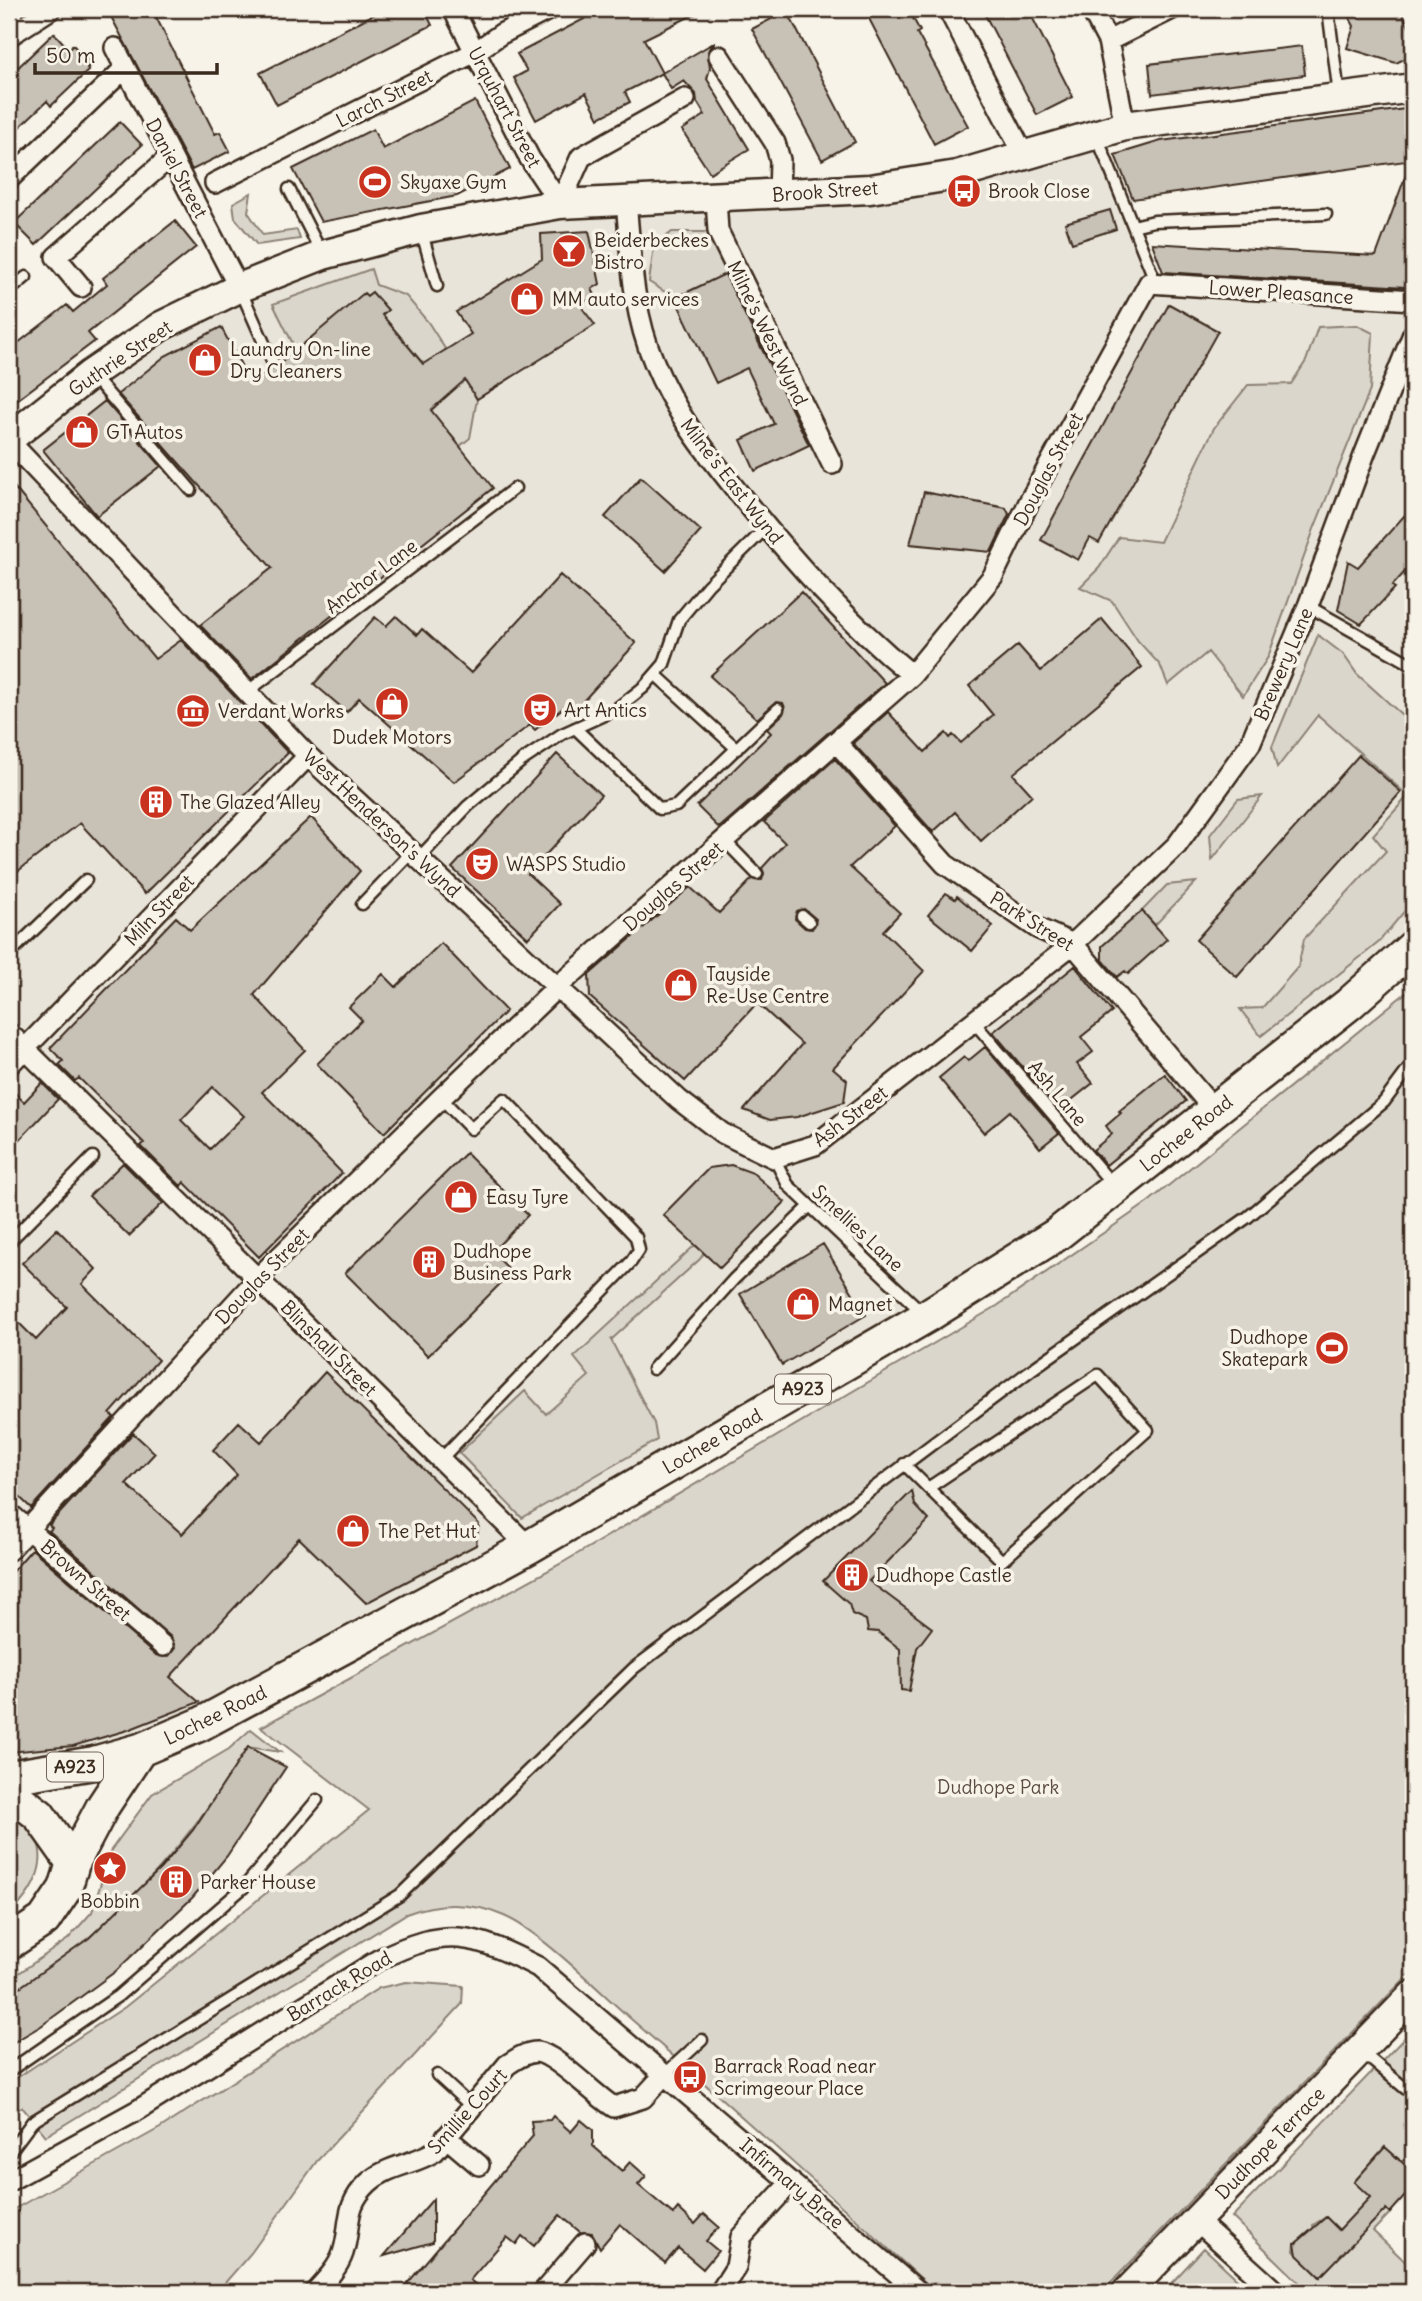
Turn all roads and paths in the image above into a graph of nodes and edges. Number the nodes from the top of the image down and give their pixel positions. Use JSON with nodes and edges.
{"nodes":[{"id":1,"x":51,"y":9,"type":"edge"},
{"id":2,"x":453,"y":9,"type":"edge"},
{"id":3,"x":550,"y":9,"type":"edge"},
{"id":4,"x":948,"y":9,"type":"edge"},
{"id":5,"x":1091,"y":9,"type":"edge"},
{"id":6,"x":1172,"y":9,"type":"edge"},
{"id":7,"x":1328,"y":9,"type":"edge"},
{"id":8,"x":9,"y":36,"type":"edge"},
{"id":9,"x":1108,"y":41,"type":"junction"},
{"id":10,"x":115,"y":48,"type":"dead end"},
{"id":11,"x":475,"y":52,"type":"junction"},
{"id":12,"x":719,"y":56,"type":"dead end"},
{"id":13,"x":125,"y":68,"type":"junction"},
{"id":14,"x":1413,"y":88,"type":"edge"},
{"id":15,"x":1339,"y":96,"type":"junction"},
{"id":16,"x":685,"y":99,"type":"dead end"},
{"id":17,"x":1125,"y":126,"type":"junction"},
{"id":18,"x":1095,"y":133,"type":"junction"},
{"id":19,"x":1024,"y":155,"type":"junction"},
{"id":20,"x":170,"y":157,"type":"junction"},
{"id":21,"x":9,"y":179,"type":"edge"},
{"id":22,"x":215,"y":183,"type":"dead end"},
{"id":23,"x":289,"y":189,"type":"dead end"},
{"id":24,"x":779,"y":195,"type":"junction"},
{"id":25,"x":716,"y":198,"type":"junction"},
{"id":26,"x":626,"y":201,"type":"junction"},
{"id":27,"x":560,"y":204,"type":"junction"},
{"id":28,"x":1326,"y":214,"type":"dead end"},
{"id":29,"x":1133,"y":226,"type":"junction"},
{"id":30,"x":421,"y":229,"type":"junction"},
{"id":31,"x":323,"y":256,"type":"junction"},
{"id":32,"x":26,"y":277,"type":"dead end"},
{"id":33,"x":1149,"y":283,"type":"junction"},
{"id":34,"x":437,"y":286,"type":"dead end"},
{"id":35,"x":81,"y":287,"type":"dead end"},
{"id":36,"x":239,"y":288,"type":"junction"},
{"id":37,"x":9,"y":291,"type":"edge"},
{"id":38,"x":1413,"y":300,"type":"edge"},
{"id":39,"x":1413,"y":334,"type":"edge"},
{"id":40,"x":272,"y":361,"type":"dead end"},
{"id":41,"x":91,"y":374,"type":"junction"},
{"id":42,"x":9,"y":440,"type":"edge"},
{"id":43,"x":832,"y":464,"type":"dead end"},
{"id":44,"x":516,"y":488,"type":"dead end"},
{"id":45,"x":191,"y":490,"type":"dead end"},
{"id":46,"x":766,"y":528,"type":"junction"},
{"id":47,"x":1308,"y":606,"type":"junction"},
{"id":48,"x":1410,"y":664,"type":"dead end"},
{"id":49,"x":912,"y":675,"type":"junction"},
{"id":50,"x":656,"y":676,"type":"junction"},
{"id":51,"x":247,"y":692,"type":"junction"},
{"id":52,"x":778,"y":709,"type":"dead end"},
{"id":53,"x":575,"y":728,"type":"junction"},
{"id":54,"x":837,"y":743,"type":"junction"},
{"id":55,"x":737,"y":748,"type":"junction"},
{"id":56,"x":308,"y":756,"type":"junction"},
{"id":57,"x":725,"y":841,"type":"junction"},
{"id":58,"x":417,"y":854,"type":"junction"},
{"id":59,"x":757,"y":874,"type":"dead end"},
{"id":60,"x":86,"y":880,"type":"dead end"},
{"id":61,"x":362,"y":904,"type":"dead end"},
{"id":62,"x":1073,"y":944,"type":"junction"},
{"id":63,"x":1413,"y":947,"type":"edge"},
{"id":64,"x":9,"y":954,"type":"edge"},
{"id":65,"x":557,"y":987,"type":"junction"},
{"id":66,"x":973,"y":1021,"type":"junction"},
{"id":67,"x":9,"y":1032,"type":"edge"},
{"id":68,"x":25,"y":1049,"type":"junction"},
{"id":69,"x":1413,"y":1063,"type":"edge"},
{"id":70,"x":9,"y":1065,"type":"edge"},
{"id":71,"x":441,"y":1098,"type":"junction"},
{"id":72,"x":1215,"y":1111,"type":"junction"},
{"id":73,"x":93,"y":1157,"type":"dead end"},
{"id":74,"x":774,"y":1158,"type":"junction"},
{"id":75,"x":1116,"y":1188,"type":"junction"},
{"id":76,"x":810,"y":1206,"type":"junction"},
{"id":77,"x":9,"y":1242,"type":"edge"},
{"id":78,"x":258,"y":1277,"type":"junction"},
{"id":79,"x":927,"y":1316,"type":"junction"},
{"id":80,"x":653,"y":1369,"type":"dead end"},
{"id":81,"x":440,"y":1460,"type":"junction"},
{"id":82,"x":904,"y":1464,"type":"junction"},
{"id":83,"x":928,"y":1488,"type":"junction"},
{"id":84,"x":9,"y":1513,"type":"edge"},
{"id":85,"x":27,"y":1530,"type":"junction"},
{"id":86,"x":529,"y":1547,"type":"junction"},
{"id":87,"x":9,"y":1550,"type":"edge"},
{"id":88,"x":163,"y":1646,"type":"dead end"},
{"id":89,"x":140,"y":1750,"type":"junction"},
{"id":90,"x":9,"y":1777,"type":"edge"},
{"id":91,"x":9,"y":1792,"type":"edge"},
{"id":92,"x":317,"y":1800,"type":"dead end"},
{"id":93,"x":73,"y":1863,"type":"junction"},
{"id":94,"x":9,"y":1943,"type":"edge"},
{"id":95,"x":1413,"y":1995,"type":"edge"},
{"id":96,"x":702,"y":2040,"type":"dead end"},
{"id":97,"x":1360,"y":2050,"type":"junction"},
{"id":98,"x":9,"y":2071,"type":"edge"},
{"id":99,"x":437,"y":2075,"type":"dead end"},
{"id":100,"x":664,"y":2075,"type":"junction"},
{"id":101,"x":1406,"y":2089,"type":"dead end"},
{"id":102,"x":472,"y":2107,"type":"junction"},
{"id":103,"x":446,"y":2137,"type":"junction"},
{"id":104,"x":9,"y":2153,"type":"edge"},
{"id":105,"x":479,"y":2165,"type":"dead end"},
{"id":106,"x":9,"y":2181,"type":"edge"},
{"id":107,"x":791,"y":2182,"type":"junction"},
{"id":108,"x":1196,"y":2220,"type":"junction"},
{"id":109,"x":585,"y":2243,"type":"dead end"},
{"id":110,"x":321,"y":2286,"type":"edge"},
{"id":111,"x":551,"y":2290,"type":"edge"},
{"id":112,"x":342,"y":2292,"type":"edge"},
{"id":113,"x":720,"y":2292,"type":"edge"},
{"id":114,"x":919,"y":2292,"type":"edge"},
{"id":115,"x":1127,"y":2292,"type":"edge"},
{"id":116,"x":1276,"y":2292,"type":"edge"}],
"edges":[{"from":1,"to":8,"type":"street"},
{"from":2,"to":11,"type":"street","name":"Urquhart Street"},
{"from":3,"to":11,"type":"street","name":"Larch Street"},
{"from":4,"to":19,"type":"street"},
{"from":5,"to":9,"type":"street"},
{"from":6,"to":9,"type":"street"},
{"from":7,"to":15,"type":"lane"},
{"from":9,"to":17,"type":"street"},
{"from":10,"to":13,"type":"street","name":"Daniel Street"},
{"from":11,"to":22,"type":"street","name":"Larch Street"},
{"from":11,"to":27,"type":"street","name":"Urquhart Street"},
{"from":12,"to":24,"type":"street"},
{"from":13,"to":20,"type":"street","name":"Daniel Street"},
{"from":13,"to":21,"type":"street"},
{"from":14,"to":15,"type":"street","name":"Brook Street"},
{"from":15,"to":17,"type":"street","name":"Brook Street"},
{"from":16,"to":27,"type":"street"},
{"from":17,"to":18,"type":"street","name":"Brook Street"},
{"from":18,"to":19,"type":"street","name":"Brook Street"},
{"from":18,"to":29,"type":"lane"},
{"from":19,"to":24,"type":"street","name":"Brook Street"},
{"from":20,"to":35,"type":"street"},
{"from":20,"to":36,"type":"street","name":"Daniel Street"},
{"from":23,"to":31,"type":"lane"},
{"from":24,"to":25,"type":"street","name":"Brook Street"},
{"from":25,"to":26,"type":"street","name":"Brook Street"},
{"from":25,"to":43,"type":"street","name":"Milne's West Wynd"},
{"from":26,"to":27,"type":"street","name":"Brook Street"},
{"from":26,"to":46,"type":"street","name":"Milne's East Wynd"},
{"from":27,"to":30,"type":"street","name":"Brook Street"},
{"from":28,"to":29,"type":"lane"},
{"from":29,"to":33,"type":"lane"},
{"from":30,"to":31,"type":"street","name":"Brook Street"},
{"from":30,"to":34,"type":"lane"},
{"from":31,"to":36,"type":"street","name":"Brook Street"},
{"from":32,"to":37,"type":"lane"},
{"from":33,"to":38,"type":"street","name":"Lower Pleasance"},
{"from":33,"to":49,"type":"street","name":"Douglas Street"},
{"from":36,"to":40,"type":"lane"},
{"from":36,"to":41,"type":"street","name":"Guthrie Street"},
{"from":39,"to":47,"type":"street","name":"Brewery Lane"},
{"from":41,"to":42,"type":"street","name":"Guthrie Street"},
{"from":41,"to":45,"type":"lane"},
{"from":42,"to":51,"type":"street","name":"West Henderson's Wynd"},
{"from":44,"to":51,"type":"lane","name":"Anchor Lane"},
{"from":46,"to":49,"type":"street","name":"Milne's East Wynd"},
{"from":46,"to":50,"type":"lane"},
{"from":47,"to":48,"type":"lane"},
{"from":47,"to":62,"type":"street","name":"Brewery Lane"},
{"from":49,"to":54,"type":"street","name":"Douglas Street"},
{"from":50,"to":53,"type":"lane"},
{"from":50,"to":55,"type":"lane"},
{"from":51,"to":56,"type":"street","name":"West Henderson's Wynd"},
{"from":52,"to":55,"type":"lane"},
{"from":53,"to":55,"type":"lane"},
{"from":53,"to":58,"type":"lane"},
{"from":54,"to":57,"type":"street","name":"Douglas Street"},
{"from":54,"to":62,"type":"street","name":"Park Street"},
{"from":56,"to":58,"type":"street","name":"West Henderson's Wynd"},
{"from":56,"to":68,"type":"street","name":"Miln Street"},
{"from":57,"to":59,"type":"lane"},
{"from":57,"to":65,"type":"street","name":"Douglas Street"},
{"from":58,"to":61,"type":"lane"},
{"from":58,"to":65,"type":"street","name":"West Henderson's Wynd"},
{"from":60,"to":64,"type":"lane"},
{"from":62,"to":66,"type":"street","name":"Ash Street"},
{"from":62,"to":72,"type":"street","name":"Park Street"},
{"from":63,"to":72,"type":"main road","name":"Lochee Road","number":"A923"},
{"from":65,"to":71,"type":"street","name":"Douglas Street"},
{"from":65,"to":74,"type":"street"},
{"from":66,"to":74,"type":"street","name":"Ash Street"},
{"from":66,"to":75,"type":"lane","name":"Ash Lane"},
{"from":67,"to":68,"type":"street","name":"Blinshall Street"},
{"from":68,"to":70,"type":"street","name":"Miln Street"},
{"from":68,"to":78,"type":"street","name":"Blinshall Street"},
{"from":69,"to":82,"type":"lane"},
{"from":71,"to":78,"type":"street","name":"Douglas Street"},
{"from":71,"to":81,"type":"lane"},
{"from":72,"to":75,"type":"main road","name":"Lochee Road","number":"A923"},
{"from":73,"to":77,"type":"lane"},
{"from":74,"to":76,"type":"lane","name":"Smellies Lane"},
{"from":75,"to":79,"type":"main road","name":"Lochee Road","number":"A923"},
{"from":76,"to":79,"type":"lane","name":"Smellies Lane"},
{"from":76,"to":80,"type":"lane"},
{"from":78,"to":81,"type":"street","name":"Blinshall Street"},
{"from":78,"to":85,"type":"street","name":"Douglas Street"},
{"from":79,"to":86,"type":"main road","name":"Lochee Road","number":"A923"},
{"from":81,"to":86,"type":"street","name":"Blinshall Street"},
{"from":82,"to":83,"type":"lane"},
{"from":82,"to":104,"type":"lane"},
{"from":83,"to":83,"type":"lane"},
{"from":84,"to":85,"type":"street","name":"Brown Street"},
{"from":85,"to":87,"type":"street","name":"Douglas Street"},
{"from":85,"to":88,"type":"street","name":"Brown Street"},
{"from":86,"to":89,"type":"main road","name":"Lochee Road","number":"A923"},
{"from":89,"to":90,"type":"main road","name":"Lochee Road","number":"A923"},
{"from":89,"to":93,"type":"main road","name":"Lochee Road","number":"A923"},
{"from":91,"to":93,"type":"main road"},
{"from":92,"to":98,"type":"lane"},
{"from":93,"to":94,"type":"main road","name":"Lochee Road"},
{"from":95,"to":97,"type":"street","name":"Dudhope Terrace"},
{"from":96,"to":100,"type":"lane"},
{"from":97,"to":101,"type":"lane"},
{"from":97,"to":108,"type":"street","name":"Dudhope Terrace"},
{"from":99,"to":102,"type":"lane"},
{"from":100,"to":102,"type":"street","name":"Smillie Court"},
{"from":100,"to":106,"type":"street","name":"Barrack Road"},
{"from":100,"to":107,"type":"street","name":"Infirmary Brae"},
{"from":102,"to":103,"type":"street","name":"Smillie Court"},
{"from":103,"to":105,"type":"street"},
{"from":103,"to":110,"type":"street","name":"Smillie Court"},
{"from":107,"to":113,"type":"street"},
{"from":107,"to":114,"type":"street","name":"Infirmary Brae"},
{"from":108,"to":115,"type":"street","name":"Dudhope Terrace"},
{"from":108,"to":116,"type":"street"},
{"from":109,"to":111,"type":"street"},
{"from":110,"to":112,"type":"street"}]}
